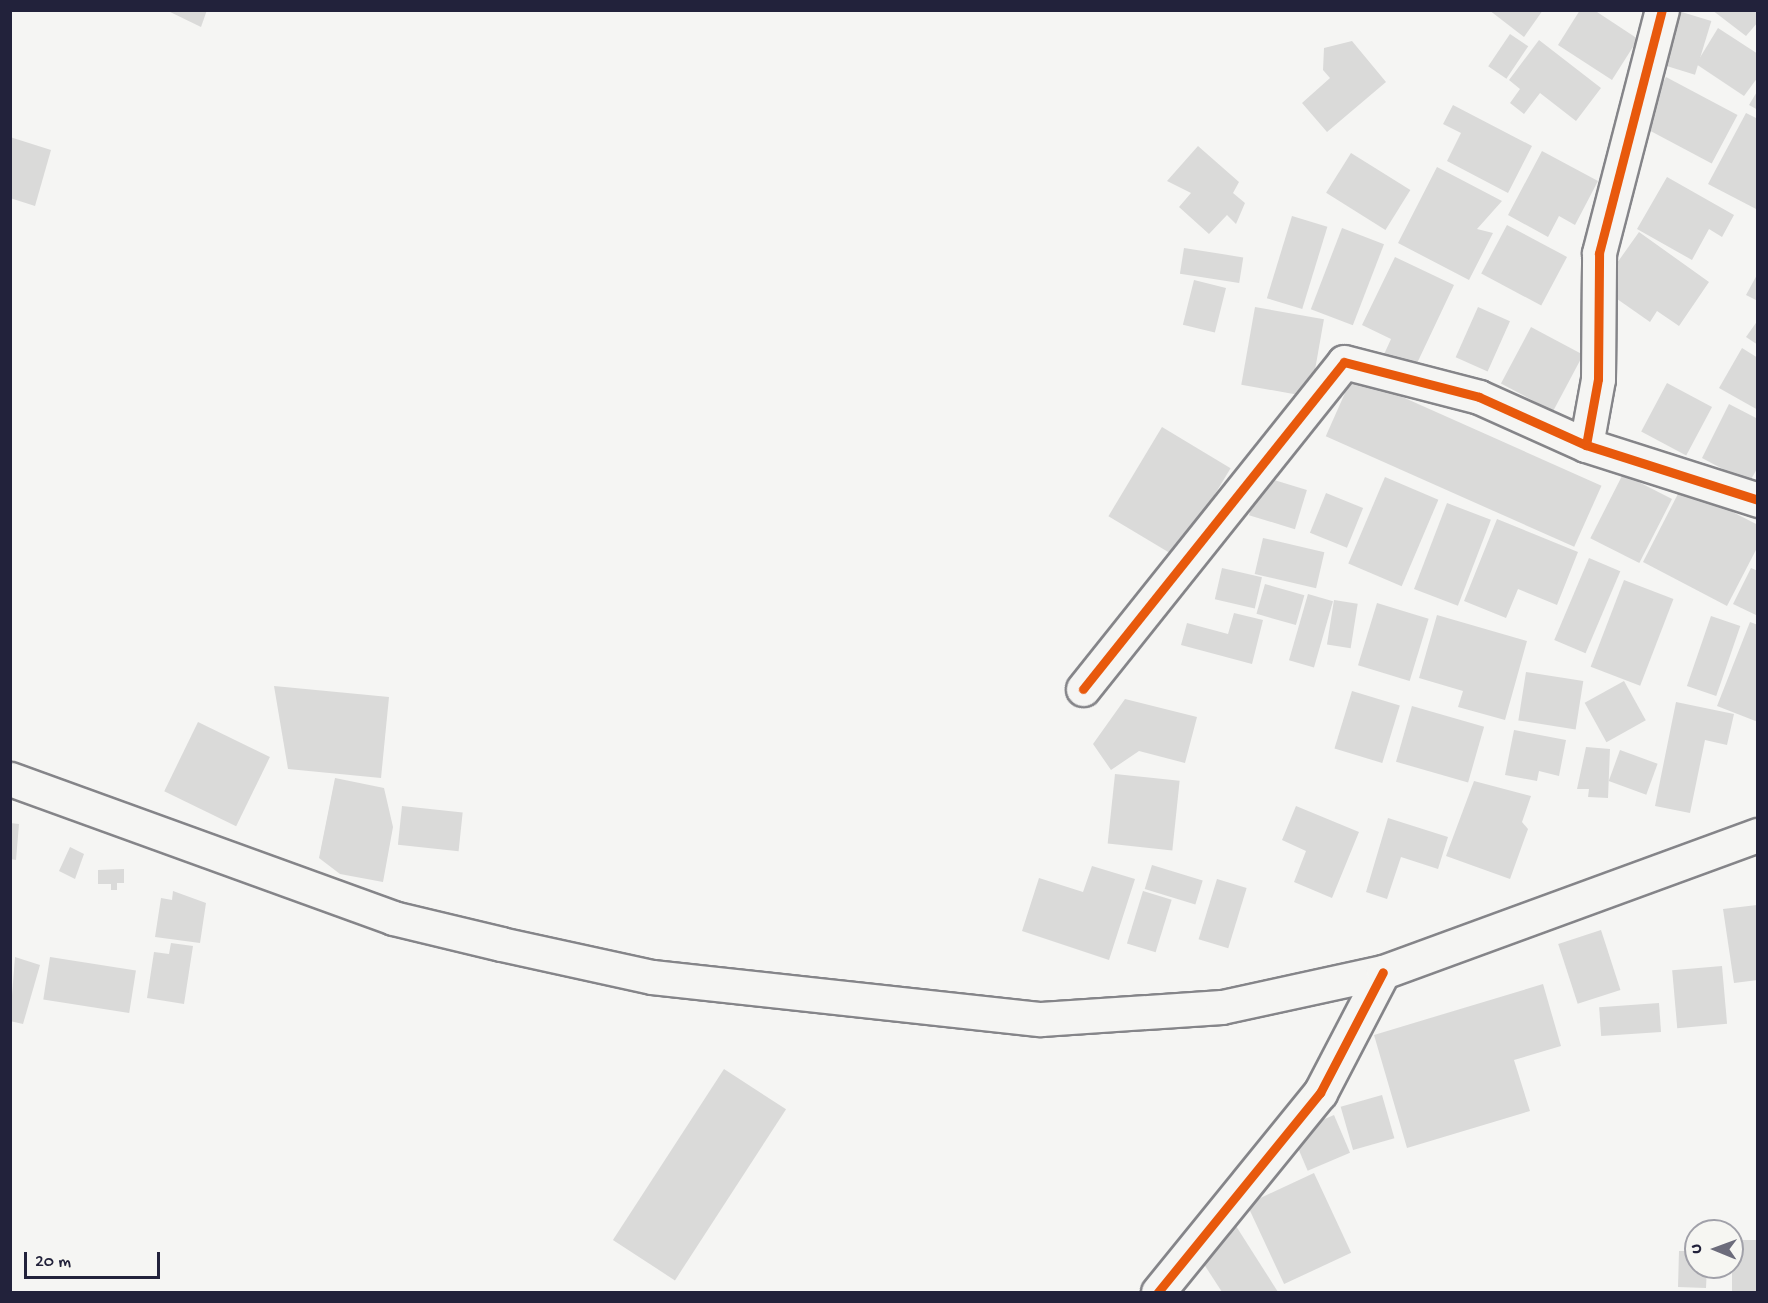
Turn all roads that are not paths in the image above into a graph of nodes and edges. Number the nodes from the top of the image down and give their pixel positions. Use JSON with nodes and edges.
{"nodes":[{"id":1,"x":1662,"y":10,"type":"edge"},
{"id":2,"x":1586,"y":445,"type":"junction"},
{"id":3,"x":1758,"y":501,"type":"edge"},
{"id":4,"x":1083,"y":689,"type":"dead end"},
{"id":5,"x":10,"y":779,"type":"edge"},
{"id":6,"x":1758,"y":835,"type":"edge"},
{"id":7,"x":1383,"y":972,"type":"junction"},
{"id":8,"x":1158,"y":1293,"type":"edge"}],
"edges":[{"from":1,"to":2,"type":"main road"},
{"from":2,"to":3,"type":"main road"},
{"from":2,"to":4,"type":"main road"},
{"from":5,"to":7,"type":"main road"},
{"from":6,"to":7,"type":"main road"},
{"from":7,"to":8,"type":"main road"}]}
